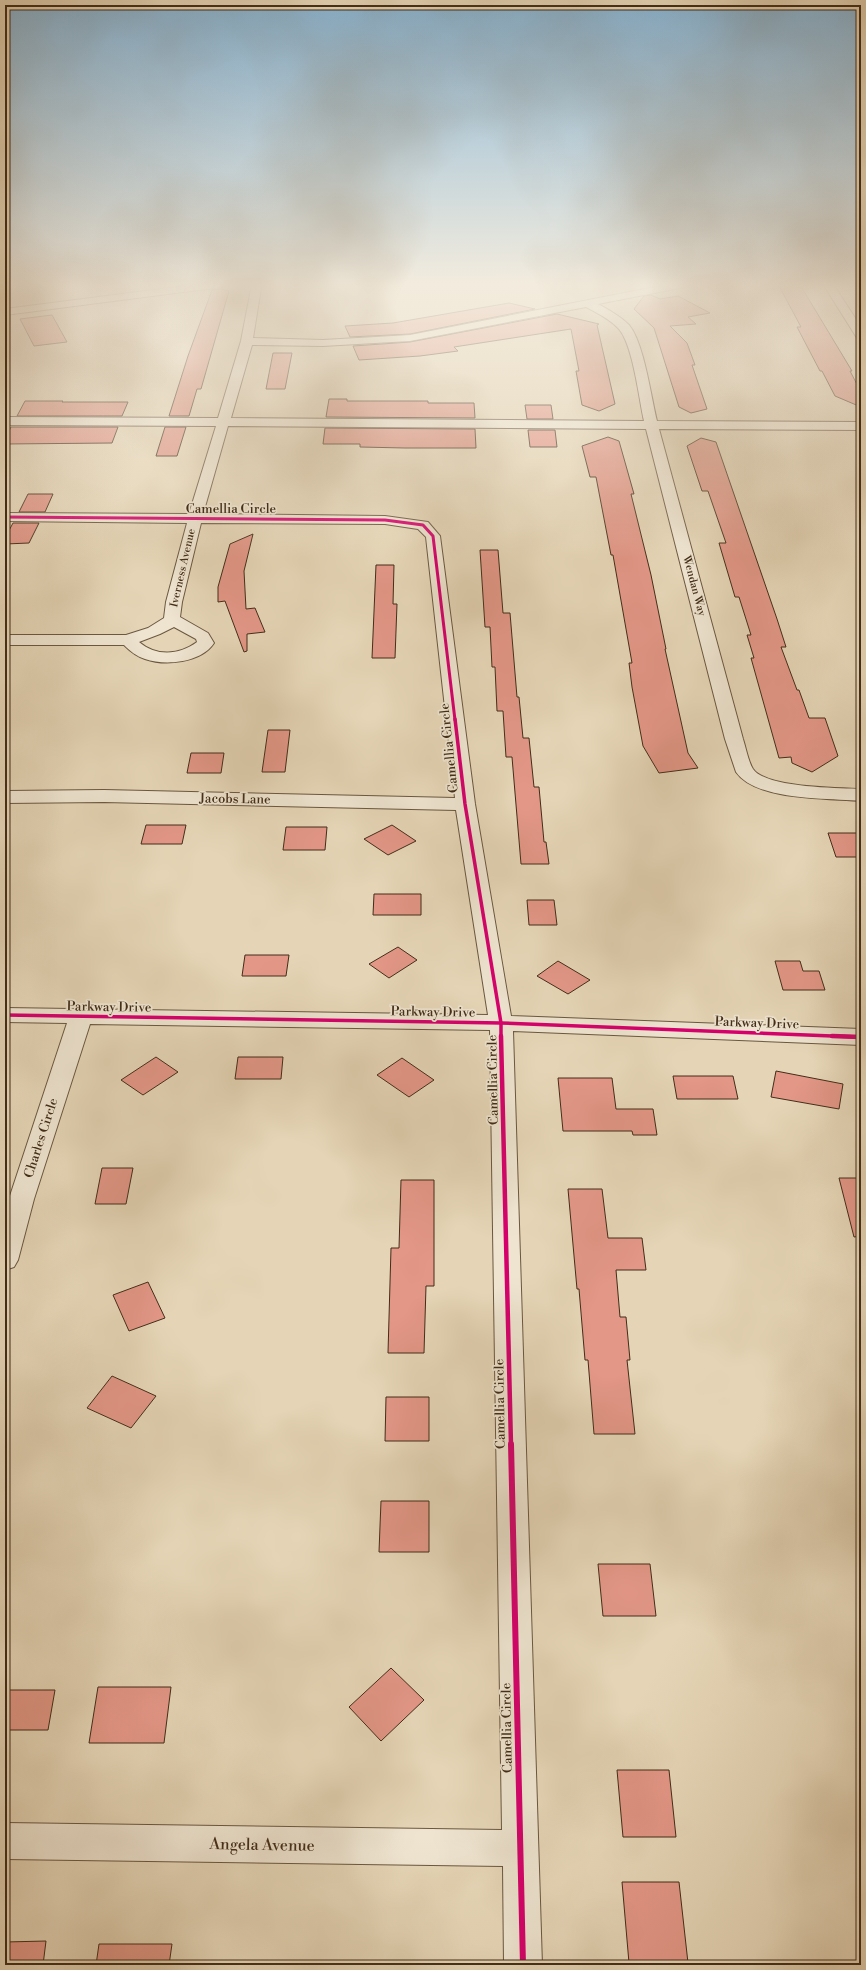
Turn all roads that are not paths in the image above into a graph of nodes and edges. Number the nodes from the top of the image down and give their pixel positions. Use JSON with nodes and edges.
{"nodes":[{"id":1,"x":236,"y":376,"type":"edge"},
{"id":2,"x":641,"y":376,"type":"edge"},
{"id":3,"x":5,"y":421,"type":"edge"},
{"id":4,"x":222,"y":423,"type":"junction"},
{"id":5,"x":651,"y":423,"type":"junction"},
{"id":6,"x":861,"y":426,"type":"edge"},
{"id":7,"x":5,"y":517,"type":"edge"},
{"id":8,"x":195,"y":518,"type":"junction"},
{"id":9,"x":172,"y":619,"type":"junction"},
{"id":10,"x":5,"y":640,"type":"edge"},
{"id":11,"x":128,"y":640,"type":"junction"},
{"id":12,"x":861,"y":795,"type":"edge"},
{"id":13,"x":5,"y":797,"type":"edge"},
{"id":14,"x":465,"y":804,"type":"junction"},
{"id":15,"x":5,"y":1015,"type":"edge"},
{"id":16,"x":81,"y":1016,"type":"junction"},
{"id":17,"x":501,"y":1023,"type":"junction"},
{"id":18,"x":861,"y":1037,"type":"edge"},
{"id":19,"x":5,"y":1260,"type":"edge"},
{"id":20,"x":5,"y":1841,"type":"edge"},
{"id":21,"x":520,"y":1848,"type":"junction"},
{"id":22,"x":523,"y":1965,"type":"edge"}],
"edges":[{"from":1,"to":4,"type":"street","name":"Iverness Avenue"},
{"from":2,"to":5,"type":"street","name":"Wendan Way"},
{"from":3,"to":4,"type":"street"},
{"from":4,"to":5,"type":"street"},
{"from":4,"to":8,"type":"street","name":"Iverness Avenue"},
{"from":5,"to":6,"type":"street"},
{"from":5,"to":12,"type":"street","name":"Wendan Way"},
{"from":7,"to":8,"type":"street","name":"Camellia Circle"},
{"from":8,"to":9,"type":"street","name":"Iverness Avenue"},
{"from":8,"to":14,"type":"street","name":"Camellia Circle"},
{"from":9,"to":11,"type":"street","name":"Iverness Avenue"},
{"from":9,"to":11,"type":"street"},
{"from":10,"to":11,"type":"street","name":"Iverness Avenue"},
{"from":13,"to":14,"type":"street","name":"Jacobs Lane"},
{"from":14,"to":17,"type":"street","name":"Camellia Circle"},
{"from":15,"to":16,"type":"street","name":"Parkway Drive"},
{"from":16,"to":17,"type":"street","name":"Parkway Drive"},
{"from":16,"to":19,"type":"street","name":"Charles Circle"},
{"from":17,"to":18,"type":"street","name":"Parkway Drive"},
{"from":17,"to":21,"type":"street","name":"Camellia Circle"},
{"from":20,"to":21,"type":"street","name":"Angela Avenue"},
{"from":21,"to":22,"type":"street","name":"Camellia Circle"}]}
